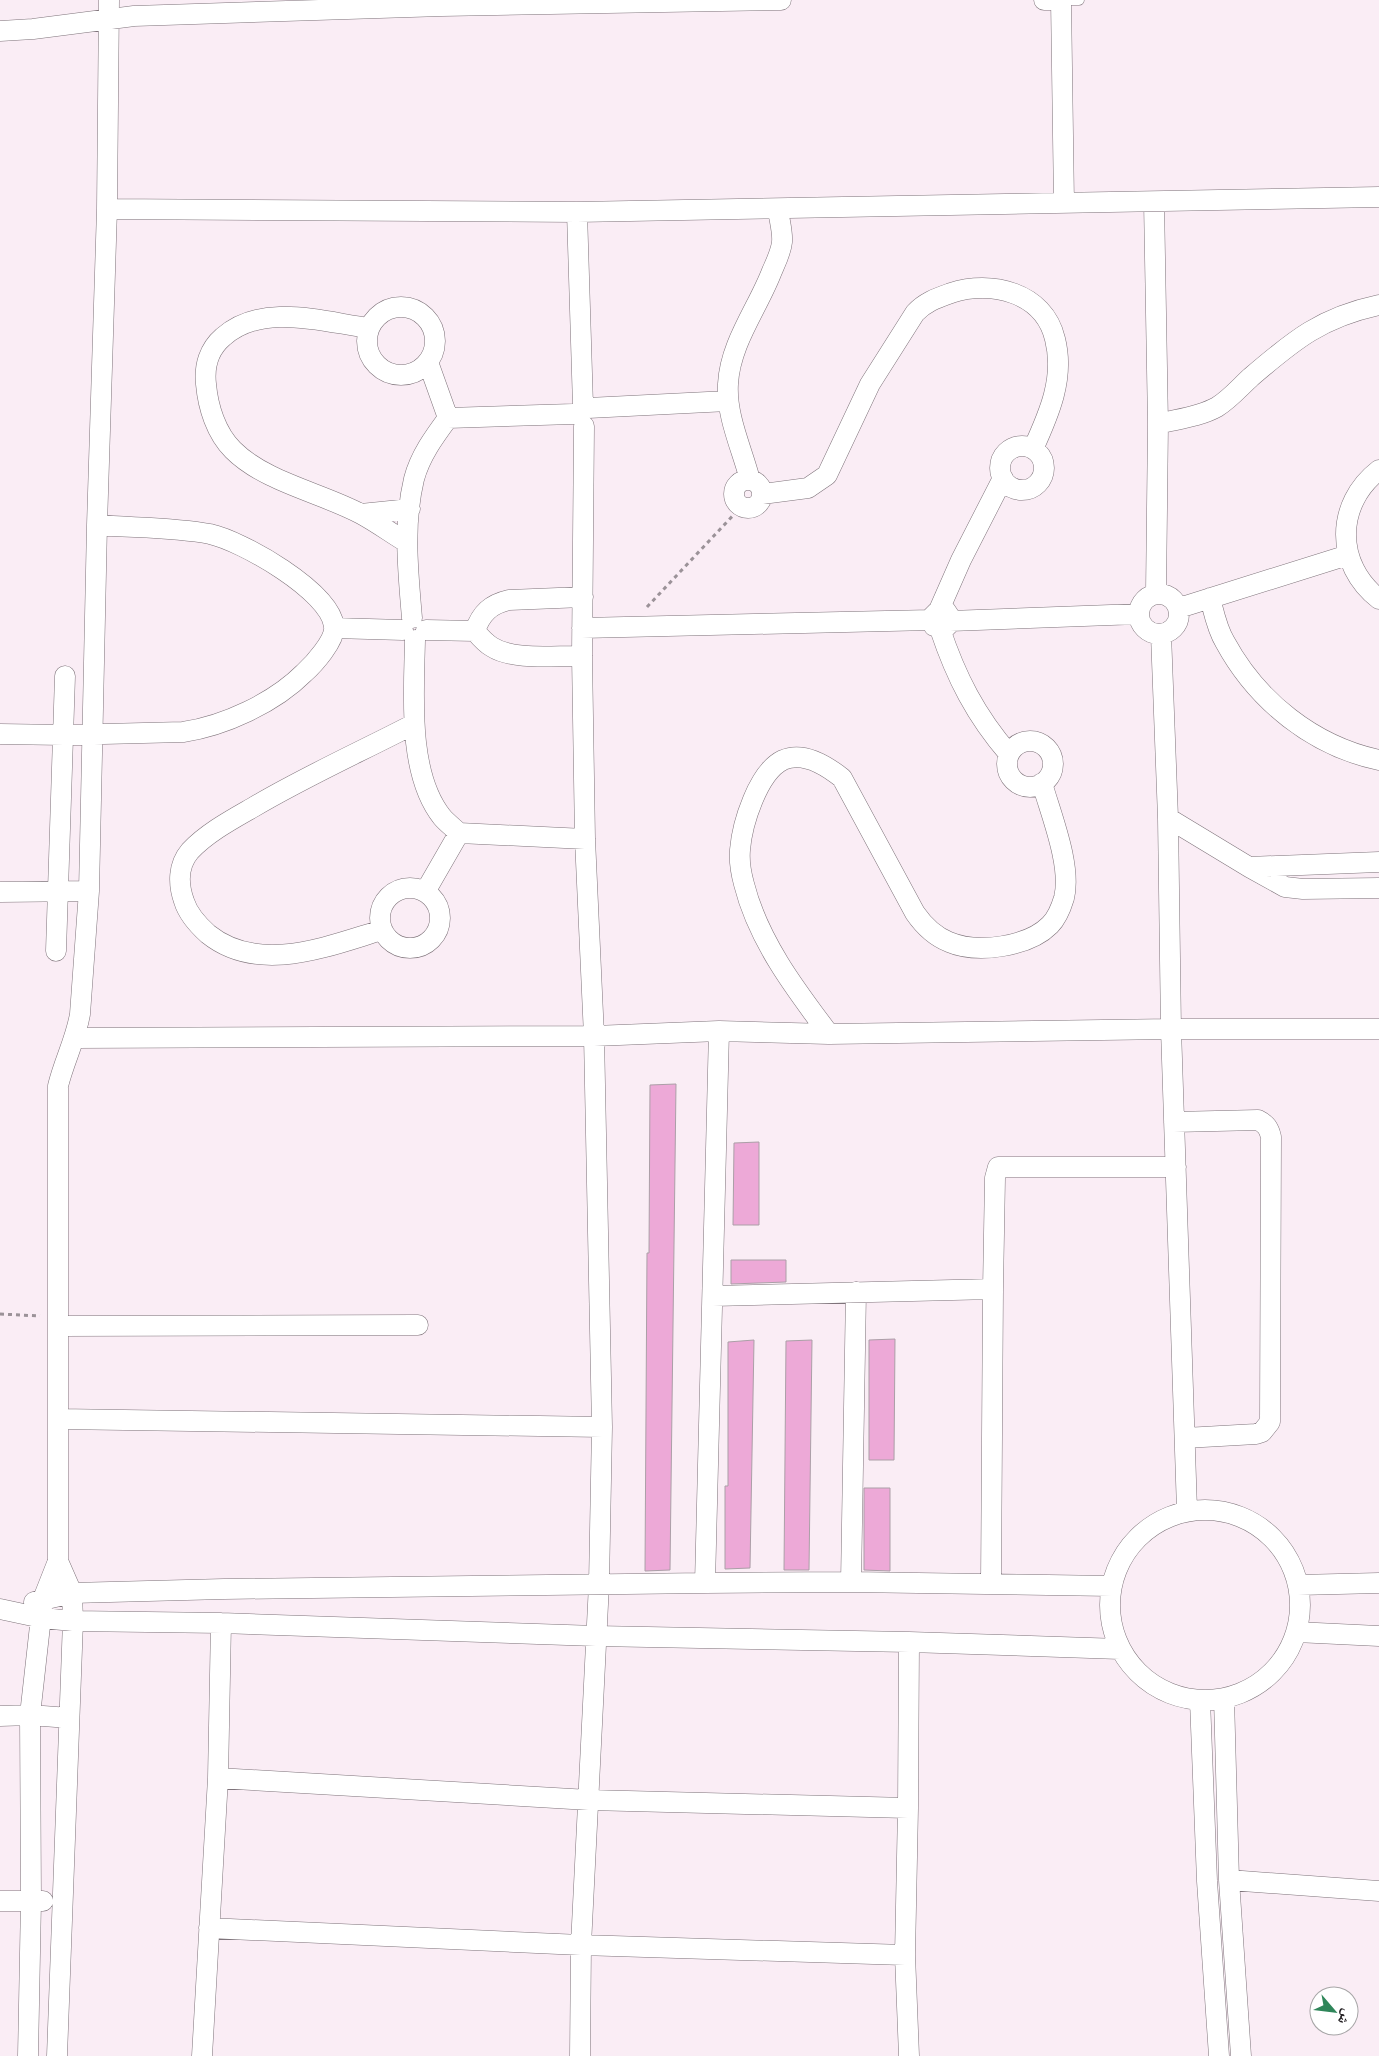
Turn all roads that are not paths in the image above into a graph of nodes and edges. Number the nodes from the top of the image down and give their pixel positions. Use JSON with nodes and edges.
{"nodes":[{"id":1,"x":782,"y":0,"type":"edge"},
{"id":2,"x":1044,"y":0,"type":"edge"},
{"id":3,"x":1061,"y":0,"type":"edge"},
{"id":4,"x":1079,"y":0,"type":"edge"},
{"id":5,"x":616,"y":2,"type":"edge"},
{"id":6,"x":254,"y":6,"type":"edge"},
{"id":7,"x":108,"y":10,"type":"edge"},
{"id":8,"x":0,"y":31,"type":"edge"},
{"id":9,"x":1379,"y":197,"type":"edge"},
{"id":10,"x":1154,"y":202,"type":"junction"},
{"id":11,"x":1064,"y":203,"type":"junction"},
{"id":12,"x":778,"y":208,"type":"junction"},
{"id":13,"x":107,"y":209,"type":"junction"},
{"id":14,"x":577,"y":212,"type":"junction"},
{"id":15,"x":1379,"y":305,"type":"edge"},
{"id":16,"x":369,"y":328,"type":"junction"},
{"id":17,"x":428,"y":362,"type":"junction"},
{"id":18,"x":728,"y":401,"type":"junction"},
{"id":19,"x":582,"y":414,"type":"junction"},
{"id":20,"x":448,"y":418,"type":"junction"},
{"id":21,"x":1158,"y":424,"type":"junction"},
{"id":22,"x":1033,"y":449,"type":"junction"},
{"id":23,"x":1379,"y":470,"type":"edge"},
{"id":24,"x":1003,"y":478,"type":"junction"},
{"id":25,"x":756,"y":487,"type":"junction"},
{"id":26,"x":741,"y":507,"type":"road end"},
{"id":27,"x":410,"y":509,"type":"junction"},
{"id":28,"x":361,"y":514,"type":"junction"},
{"id":29,"x":97,"y":525,"type":"junction"},
{"id":30,"x":406,"y":542,"type":"junction"},
{"id":31,"x":1348,"y":555,"type":"junction"},
{"id":32,"x":1156,"y":593,"type":"junction"},
{"id":33,"x":583,"y":597,"type":"junction"},
{"id":34,"x":1210,"y":598,"type":"junction"},
{"id":35,"x":1379,"y":599,"type":"edge"},
{"id":36,"x":1179,"y":608,"type":"junction"},
{"id":37,"x":1138,"y":614,"type":"junction"},
{"id":38,"x":940,"y":620,"type":"junction"},
{"id":39,"x":334,"y":628,"type":"junction"},
{"id":40,"x":582,"y":628,"type":"junction"},
{"id":41,"x":414,"y":630,"type":"junction"},
{"id":42,"x":475,"y":631,"type":"junction"},
{"id":43,"x":1161,"y":634,"type":"junction"},
{"id":44,"x":582,"y":656,"type":"junction"},
{"id":45,"x":65,"y":676,"type":"dead end"},
{"id":46,"x":414,"y":724,"type":"junction"},
{"id":47,"x":0,"y":734,"type":"edge"},
{"id":48,"x":92,"y":734,"type":"junction"},
{"id":49,"x":64,"y":735,"type":"junction"},
{"id":50,"x":1009,"y":754,"type":"junction"},
{"id":51,"x":1379,"y":760,"type":"edge"},
{"id":52,"x":1042,"y":783,"type":"junction"},
{"id":53,"x":1168,"y":818,"type":"junction"},
{"id":54,"x":459,"y":833,"type":"junction"},
{"id":55,"x":585,"y":839,"type":"junction"},
{"id":56,"x":1379,"y":862,"type":"edge"},
{"id":57,"x":1249,"y":867,"type":"junction"},
{"id":58,"x":1379,"y":888,"type":"edge"},
{"id":59,"x":89,"y":891,"type":"junction"},
{"id":60,"x":0,"y":892,"type":"edge"},
{"id":61,"x":58,"y":892,"type":"junction"},
{"id":62,"x":425,"y":892,"type":"junction"},
{"id":63,"x":382,"y":930,"type":"junction"},
{"id":64,"x":56,"y":951,"type":"dead end"},
{"id":65,"x":1171,"y":1029,"type":"junction"},
{"id":66,"x":1379,"y":1029,"type":"edge"},
{"id":67,"x":719,"y":1031,"type":"junction"},
{"id":68,"x":829,"y":1034,"type":"junction"},
{"id":69,"x":594,"y":1036,"type":"junction"},
{"id":70,"x":74,"y":1038,"type":"junction"},
{"id":71,"x":1174,"y":1122,"type":"junction"},
{"id":72,"x":1176,"y":1167,"type":"junction"},
{"id":73,"x":993,"y":1288,"type":"junction"},
{"id":74,"x":856,"y":1292,"type":"junction"},
{"id":75,"x":713,"y":1296,"type":"junction"},
{"id":76,"x":58,"y":1322,"type":"junction"},
{"id":77,"x":418,"y":1325,"type":"dead end"},
{"id":78,"x":59,"y":1419,"type":"junction"},
{"id":79,"x":602,"y":1427,"type":"junction"},
{"id":80,"x":1184,"y":1438,"type":"junction"},
{"id":81,"x":1187,"y":1510,"type":"junction"},
{"id":82,"x":58,"y":1561,"type":"junction"},
{"id":83,"x":705,"y":1582,"type":"junction"},
{"id":84,"x":851,"y":1582,"type":"junction"},
{"id":85,"x":1379,"y":1583,"type":"edge"},
{"id":86,"x":599,"y":1584,"type":"junction"},
{"id":87,"x":991,"y":1584,"type":"junction"},
{"id":88,"x":1298,"y":1585,"type":"junction"},
{"id":89,"x":1111,"y":1586,"type":"junction"},
{"id":90,"x":72,"y":1593,"type":"junction"},
{"id":91,"x":43,"y":1609,"type":"junction"},
{"id":92,"x":1,"y":1610,"type":"edge"},
{"id":93,"x":73,"y":1621,"type":"junction"},
{"id":94,"x":221,"y":1623,"type":"junction"},
{"id":95,"x":1296,"y":1632,"type":"junction"},
{"id":96,"x":596,"y":1636,"type":"junction"},
{"id":97,"x":1379,"y":1636,"type":"edge"},
{"id":98,"x":909,"y":1642,"type":"junction"},
{"id":99,"x":1120,"y":1648,"type":"junction"},
{"id":100,"x":1224,"y":1698,"type":"junction"},
{"id":101,"x":1200,"y":1700,"type":"junction"},
{"id":102,"x":30,"y":1715,"type":"junction"},
{"id":103,"x":0,"y":1716,"type":"edge"},
{"id":104,"x":69,"y":1718,"type":"junction"},
{"id":105,"x":218,"y":1778,"type":"junction"},
{"id":106,"x":588,"y":1800,"type":"junction"},
{"id":107,"x":908,"y":1808,"type":"junction"},
{"id":108,"x":1229,"y":1880,"type":"junction"},
{"id":109,"x":1379,"y":1891,"type":"edge"},
{"id":110,"x":0,"y":1901,"type":"edge"},
{"id":111,"x":31,"y":1901,"type":"junction"},
{"id":112,"x":62,"y":1901,"type":"junction"},
{"id":113,"x":209,"y":1928,"type":"junction"},
{"id":114,"x":582,"y":1945,"type":"junction"},
{"id":115,"x":905,"y":1955,"type":"junction"},
{"id":116,"x":28,"y":2056,"type":"edge"},
{"id":117,"x":57,"y":2056,"type":"edge"},
{"id":118,"x":202,"y":2056,"type":"edge"},
{"id":119,"x":580,"y":2056,"type":"edge"},
{"id":120,"x":908,"y":2056,"type":"edge"},
{"id":121,"x":1219,"y":2056,"type":"edge"},
{"id":122,"x":1241,"y":2056,"type":"edge"}],
"edges":[{"from":1,"to":5,"type":"street"},
{"from":2,"to":3,"type":"street"},
{"from":3,"to":4,"type":"lane"},
{"from":3,"to":11,"type":"street"},
{"from":5,"to":6,"type":"street"},
{"from":6,"to":7,"type":"street"},
{"from":7,"to":8,"type":"street"},
{"from":7,"to":13,"type":"street"},
{"from":9,"to":10,"type":"street"},
{"from":10,"to":11,"type":"street"},
{"from":10,"to":21,"type":"street"},
{"from":11,"to":12,"type":"street"},
{"from":12,"to":14,"type":"street"},
{"from":12,"to":18,"type":"street"},
{"from":13,"to":14,"type":"street"},
{"from":13,"to":29,"type":"street"},
{"from":14,"to":19,"type":"street"},
{"from":15,"to":21,"type":"street"},
{"from":16,"to":17,"type":"street"},
{"from":16,"to":17,"type":"street"},
{"from":16,"to":28,"type":"street"},
{"from":17,"to":20,"type":"street"},
{"from":18,"to":19,"type":"street"},
{"from":18,"to":25,"type":"street"},
{"from":19,"to":20,"type":"street"},
{"from":19,"to":33,"type":"street"},
{"from":20,"to":27,"type":"street"},
{"from":21,"to":32,"type":"street"},
{"from":22,"to":24,"type":"street"},
{"from":22,"to":24,"type":"street"},
{"from":22,"to":25,"type":"street"},
{"from":23,"to":31,"type":"street"},
{"from":24,"to":38,"type":"street"},
{"from":25,"to":26,"type":"street"},
{"from":27,"to":28,"type":"street"},
{"from":27,"to":30,"type":"street"},
{"from":28,"to":30,"type":"street"},
{"from":29,"to":39,"type":"street"},
{"from":29,"to":48,"type":"street"},
{"from":30,"to":41,"type":"street"},
{"from":31,"to":34,"type":"street"},
{"from":31,"to":35,"type":"street"},
{"from":32,"to":36,"type":"street"},
{"from":32,"to":37,"type":"street"},
{"from":33,"to":40,"type":"street"},
{"from":33,"to":42,"type":"street"},
{"from":34,"to":36,"type":"street"},
{"from":34,"to":51,"type":"street"},
{"from":36,"to":43,"type":"street"},
{"from":37,"to":38,"type":"street"},
{"from":37,"to":43,"type":"street"},
{"from":38,"to":40,"type":"street"},
{"from":38,"to":50,"type":"street"},
{"from":39,"to":41,"type":"street"},
{"from":39,"to":48,"type":"street"},
{"from":40,"to":44,"type":"street"},
{"from":41,"to":42,"type":"street"},
{"from":41,"to":46,"type":"street"},
{"from":42,"to":44,"type":"street"},
{"from":43,"to":53,"type":"street"},
{"from":44,"to":55,"type":"street"},
{"from":45,"to":49,"type":"street"},
{"from":46,"to":54,"type":"street"},
{"from":46,"to":63,"type":"street"},
{"from":47,"to":49,"type":"street"},
{"from":48,"to":49,"type":"street"},
{"from":48,"to":59,"type":"street"},
{"from":49,"to":61,"type":"street"},
{"from":50,"to":52,"type":"street"},
{"from":50,"to":52,"type":"street"},
{"from":52,"to":68,"type":"street"},
{"from":53,"to":57,"type":"street"},
{"from":53,"to":65,"type":"street"},
{"from":54,"to":55,"type":"street"},
{"from":54,"to":62,"type":"street"},
{"from":55,"to":69,"type":"street"},
{"from":56,"to":57,"type":"street"},
{"from":57,"to":58,"type":"street"},
{"from":59,"to":61,"type":"street"},
{"from":59,"to":70,"type":"street"},
{"from":60,"to":61,"type":"street"},
{"from":61,"to":64,"type":"street"},
{"from":62,"to":63,"type":"street"},
{"from":62,"to":63,"type":"street"},
{"from":65,"to":66,"type":"street"},
{"from":65,"to":68,"type":"street"},
{"from":65,"to":71,"type":"street"},
{"from":67,"to":68,"type":"street"},
{"from":67,"to":69,"type":"street"},
{"from":67,"to":75,"type":"street"},
{"from":69,"to":70,"type":"street"},
{"from":69,"to":79,"type":"street"},
{"from":70,"to":76,"type":"street"},
{"from":71,"to":72,"type":"street"},
{"from":71,"to":80,"type":"street"},
{"from":72,"to":73,"type":"street"},
{"from":72,"to":80,"type":"street"},
{"from":73,"to":74,"type":"street"},
{"from":73,"to":87,"type":"street"},
{"from":74,"to":75,"type":"street"},
{"from":74,"to":84,"type":"street"},
{"from":75,"to":83,"type":"street"},
{"from":76,"to":77,"type":"street"},
{"from":76,"to":78,"type":"street"},
{"from":78,"to":79,"type":"street"},
{"from":78,"to":82,"type":"street"},
{"from":79,"to":86,"type":"street"},
{"from":80,"to":81,"type":"street"},
{"from":81,"to":88,"type":"street"},
{"from":81,"to":89,"type":"street"},
{"from":82,"to":90,"type":"street"},
{"from":82,"to":91,"type":"street"},
{"from":83,"to":84,"type":"street"},
{"from":83,"to":86,"type":"street"},
{"from":84,"to":87,"type":"street"},
{"from":85,"to":88,"type":"street"},
{"from":86,"to":90,"type":"street"},
{"from":86,"to":96,"type":"street"},
{"from":87,"to":89,"type":"street"},
{"from":88,"to":95,"type":"street"},
{"from":89,"to":99,"type":"street"},
{"from":90,"to":91,"type":"street"},
{"from":90,"to":93,"type":"street"},
{"from":91,"to":92,"type":"street"},
{"from":91,"to":93,"type":"street"},
{"from":91,"to":102,"type":"street"},
{"from":93,"to":94,"type":"street"},
{"from":93,"to":104,"type":"street"},
{"from":94,"to":96,"type":"street"},
{"from":94,"to":105,"type":"street"},
{"from":95,"to":97,"type":"street"},
{"from":95,"to":100,"type":"street"},
{"from":96,"to":98,"type":"street"},
{"from":96,"to":106,"type":"street"},
{"from":98,"to":99,"type":"street"},
{"from":98,"to":107,"type":"street"},
{"from":99,"to":101,"type":"street"},
{"from":100,"to":101,"type":"street"},
{"from":100,"to":108,"type":"street"},
{"from":101,"to":121,"type":"street"},
{"from":102,"to":103,"type":"street"},
{"from":102,"to":104,"type":"street"},
{"from":102,"to":111,"type":"street"},
{"from":104,"to":112,"type":"street"},
{"from":105,"to":106,"type":"street"},
{"from":105,"to":113,"type":"street"},
{"from":106,"to":107,"type":"street"},
{"from":106,"to":114,"type":"street"},
{"from":107,"to":115,"type":"street"},
{"from":108,"to":109,"type":"street"},
{"from":108,"to":122,"type":"street"},
{"from":110,"to":111,"type":"street"},
{"from":111,"to":112,"type":"street"},
{"from":111,"to":116,"type":"street"},
{"from":112,"to":117,"type":"street"},
{"from":113,"to":114,"type":"street"},
{"from":113,"to":118,"type":"street"},
{"from":114,"to":115,"type":"street"},
{"from":114,"to":119,"type":"street"},
{"from":115,"to":120,"type":"street"}]}
